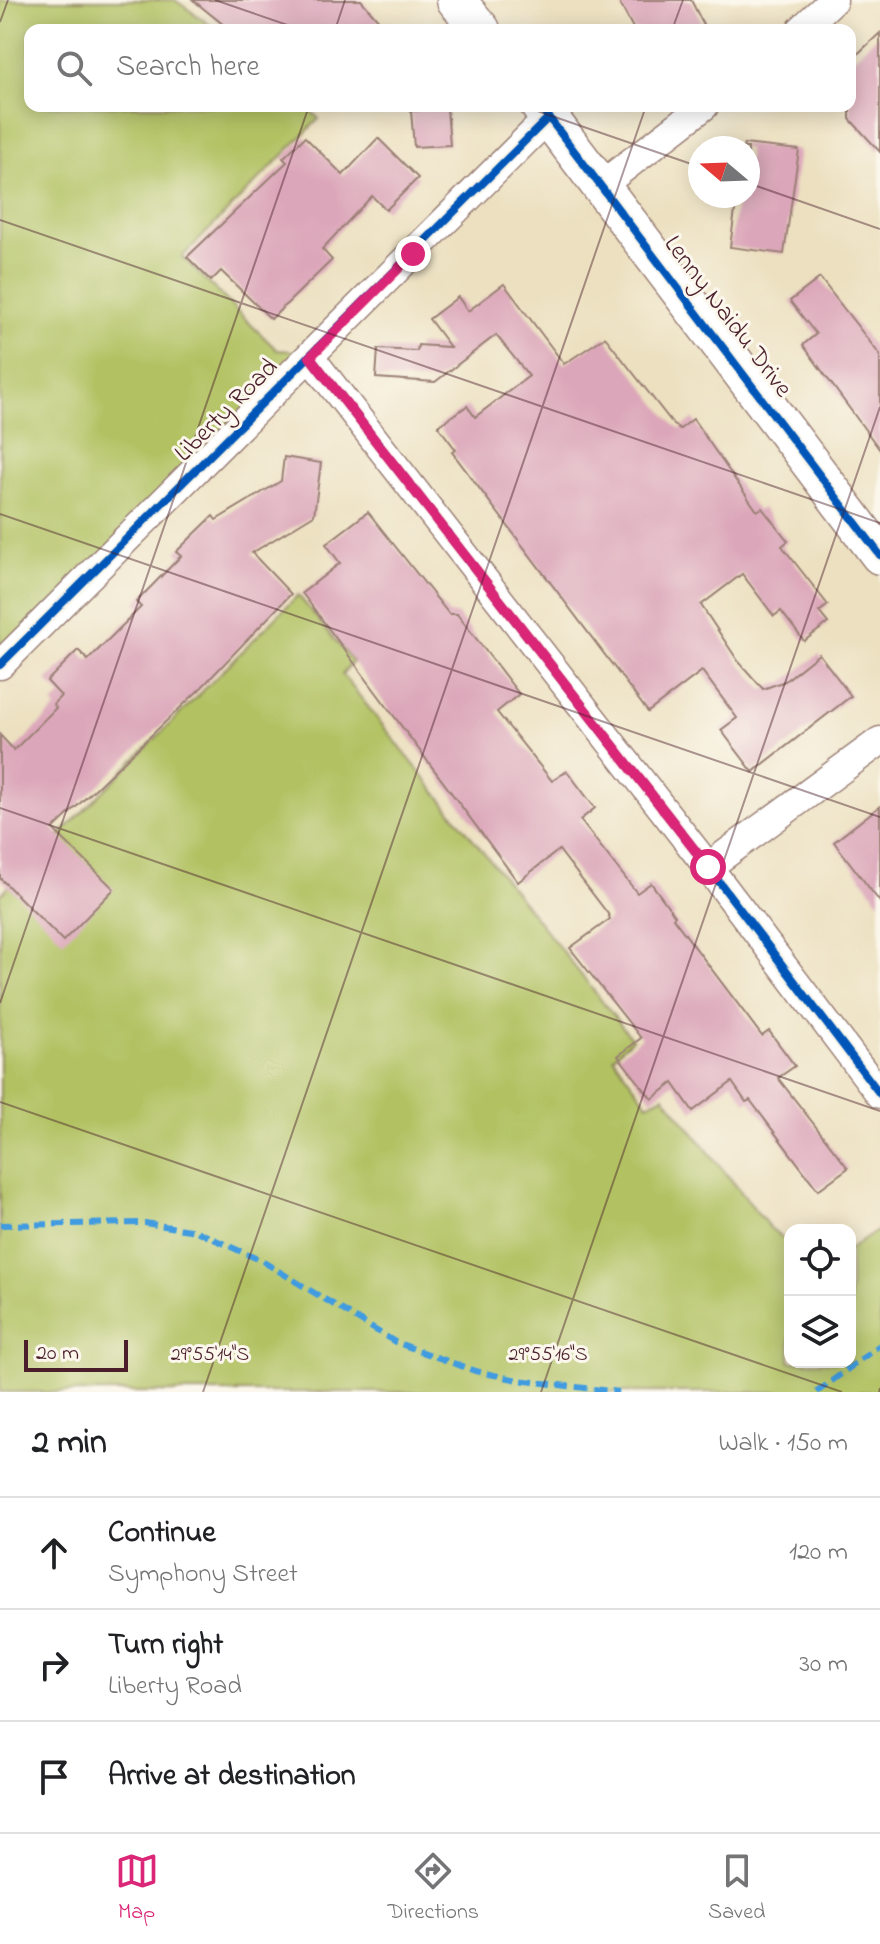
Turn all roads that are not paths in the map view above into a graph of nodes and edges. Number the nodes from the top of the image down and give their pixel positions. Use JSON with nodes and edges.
{"nodes":[{"id":1,"x":456,"y":0,"type":"edge"},
{"id":2,"x":833,"y":0,"type":"edge"},
{"id":3,"x":476,"y":24,"type":"edge"},
{"id":4,"x":807,"y":24,"type":"edge"},
{"id":5,"x":545,"y":112,"type":"edge"},
{"id":6,"x":696,"y":112,"type":"edge"},
{"id":7,"x":603,"y":184,"type":"junction"},
{"id":8,"x":310,"y":357,"type":"junction"},
{"id":9,"x":880,"y":555,"type":"edge"},
{"id":10,"x":0,"y":665,"type":"edge"},
{"id":11,"x":880,"y":741,"type":"edge"},
{"id":12,"x":708,"y":867,"type":"junction"},
{"id":13,"x":880,"y":1094,"type":"edge"}],
"edges":[{"from":1,"to":3,"type":"street"},
{"from":2,"to":4,"type":"street"},
{"from":5,"to":7,"type":"street","name":"Lenny Naidu Drive"},
{"from":5,"to":8,"type":"street","name":"Liberty Road"},
{"from":6,"to":7,"type":"street"},
{"from":7,"to":9,"type":"street","name":"Lenny Naidu Drive"},
{"from":8,"to":10,"type":"street","name":"Liberty Road"},
{"from":8,"to":12,"type":"street"},
{"from":11,"to":12,"type":"street"},
{"from":12,"to":13,"type":"street"}]}
